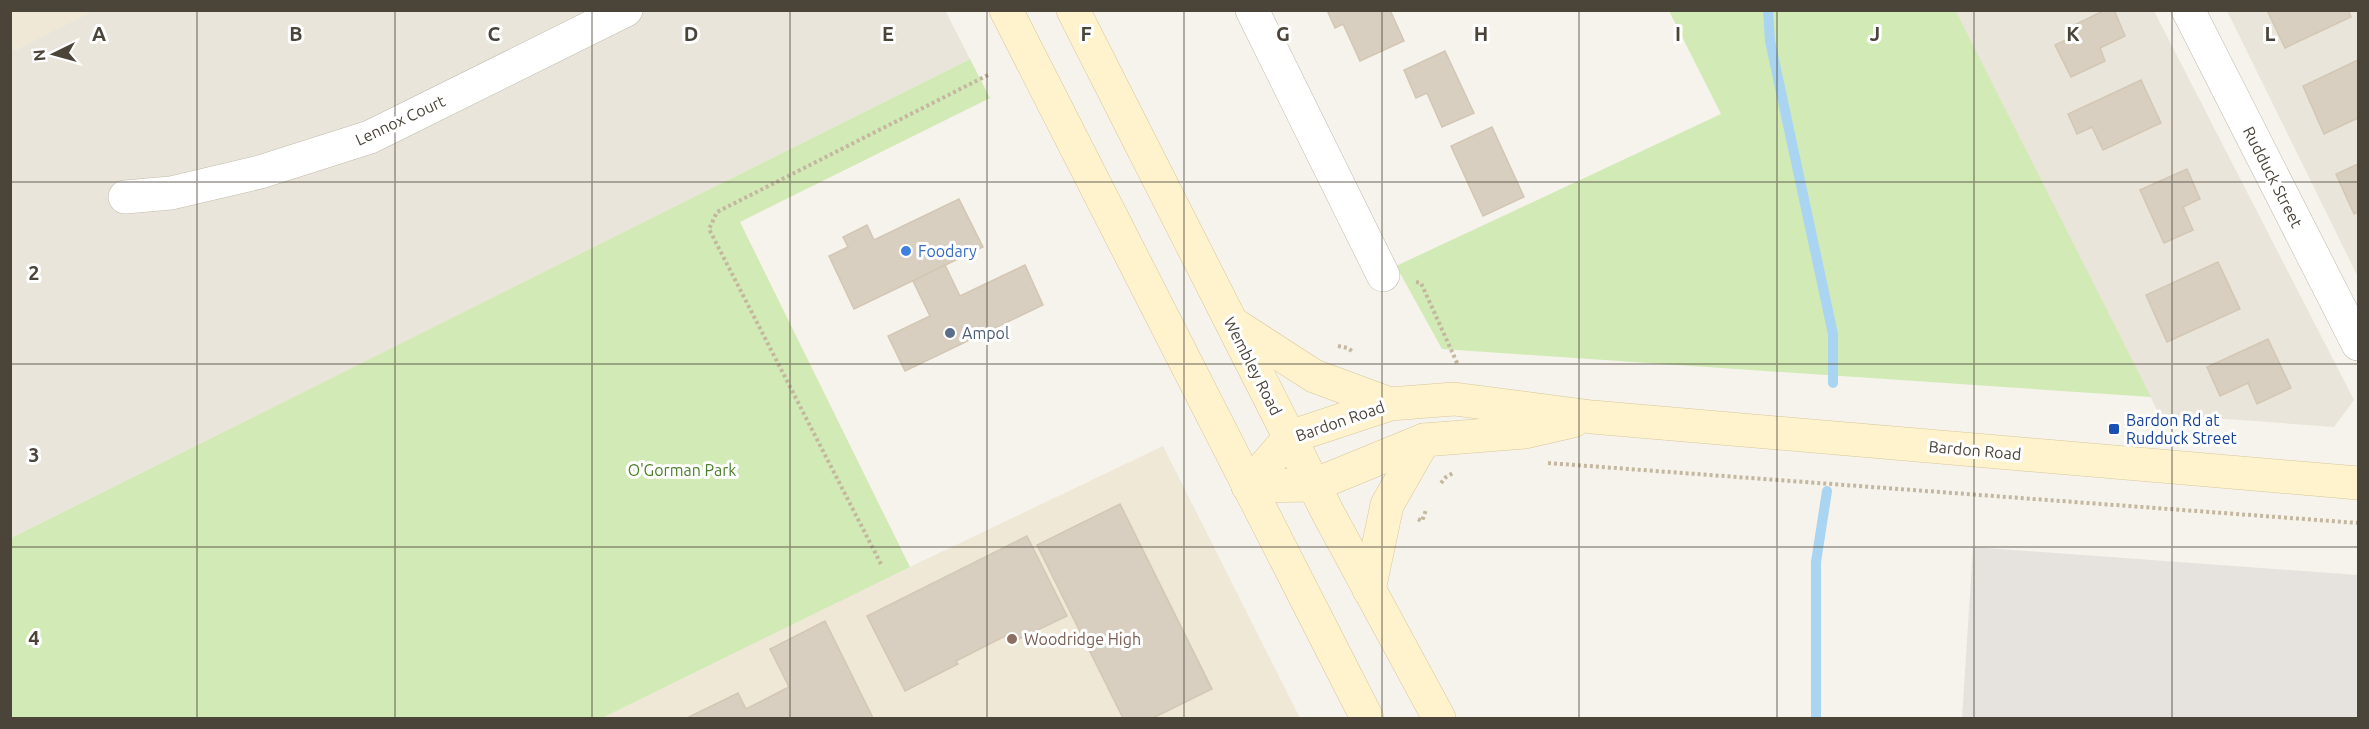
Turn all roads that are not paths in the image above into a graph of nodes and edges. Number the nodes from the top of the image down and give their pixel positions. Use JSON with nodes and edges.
{"nodes":[{"id":1,"x":626,"y":10,"type":"edge"},
{"id":2,"x":1006,"y":10,"type":"edge"},
{"id":3,"x":1073,"y":10,"type":"edge"},
{"id":4,"x":1252,"y":10,"type":"edge"},
{"id":5,"x":2188,"y":10,"type":"edge"},
{"id":6,"x":125,"y":197,"type":"dead end"},
{"id":7,"x":1383,"y":275,"type":"road end"},
{"id":8,"x":1231,"y":322,"type":"junction"},
{"id":9,"x":2358,"y":344,"type":"edge"},
{"id":10,"x":1390,"y":404,"type":"junction"},
{"id":11,"x":1592,"y":417,"type":"junction"},
{"id":12,"x":1290,"y":437,"type":"junction"},
{"id":13,"x":1424,"y":440,"type":"junction"},
{"id":14,"x":2358,"y":483,"type":"edge"},
{"id":15,"x":1314,"y":485,"type":"junction"},
{"id":16,"x":1248,"y":486,"type":"junction"},
{"id":17,"x":1369,"y":590,"type":"junction"},
{"id":18,"x":1367,"y":718,"type":"edge"},
{"id":19,"x":1439,"y":718,"type":"edge"}],
"edges":[{"from":1,"to":6,"type":"street","name":"Lennox Court"},
{"from":2,"to":16,"type":"street"},
{"from":3,"to":8,"type":"street","name":"Wembley Road"},
{"from":4,"to":7,"type":"street"},
{"from":5,"to":9,"type":"street","name":"Rudduck Street"},
{"from":8,"to":10,"type":"street"},
{"from":8,"to":12,"type":"street","name":"Wembley Road"},
{"from":10,"to":11,"type":"street","name":"Bardon Road"},
{"from":10,"to":12,"type":"street","name":"Bardon Road"},
{"from":11,"to":13,"type":"street","name":"Bardon Road"},
{"from":11,"to":14,"type":"street","name":"Bardon Road"},
{"from":12,"to":15,"type":"street","name":"Wembley Road"},
{"from":12,"to":16,"type":"street","name":"Bardon Road"},
{"from":13,"to":15,"type":"street","name":"Bardon Road"},
{"from":13,"to":17,"type":"street"},
{"from":15,"to":16,"type":"street","name":"Bardon Road"},
{"from":15,"to":17,"type":"street","name":"Wembley Road"},
{"from":16,"to":18,"type":"street"},
{"from":17,"to":19,"type":"street","name":"Wembley Road"}]}
